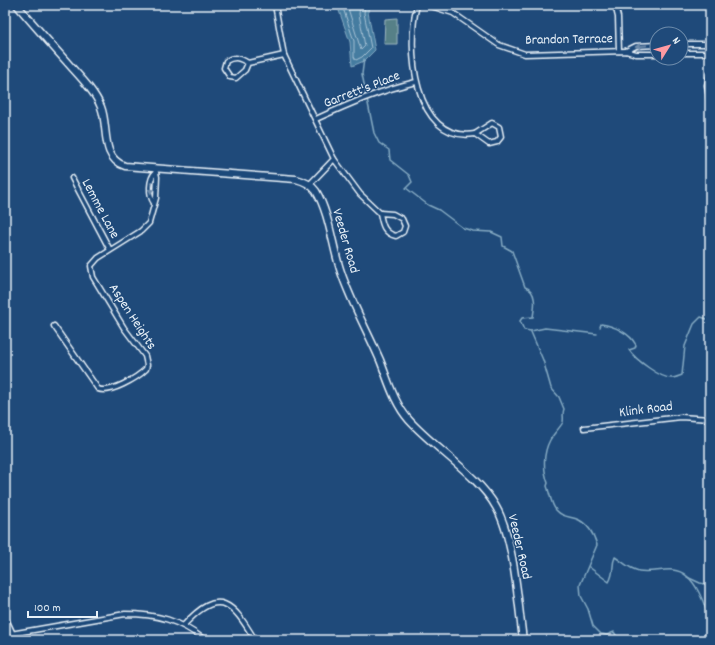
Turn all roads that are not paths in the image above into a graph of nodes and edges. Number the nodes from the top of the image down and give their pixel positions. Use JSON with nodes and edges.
{"nodes":[{"id":1,"x":17,"y":5,"type":"edge"},
{"id":2,"x":275,"y":5,"type":"edge"},
{"id":3,"x":417,"y":5,"type":"edge"},
{"id":4,"x":428,"y":5,"type":"edge"},
{"id":5,"x":615,"y":5,"type":"edge"},
{"id":6,"x":689,"y":44,"type":"edge"},
{"id":7,"x":649,"y":45,"type":"edge"},
{"id":8,"x":710,"y":46,"type":"edge"},
{"id":9,"x":618,"y":51,"type":"junction"},
{"id":10,"x":626,"y":51,"type":"junction"},
{"id":11,"x":710,"y":51,"type":"edge"},
{"id":12,"x":689,"y":53,"type":"edge"},
{"id":13,"x":649,"y":54,"type":"edge"},
{"id":14,"x":284,"y":55,"type":"junction"},
{"id":15,"x":248,"y":63,"type":"junction"},
{"id":16,"x":710,"y":73,"type":"edge"},
{"id":17,"x":416,"y":82,"type":"junction"},
{"id":18,"x":710,"y":104,"type":"edge"},
{"id":19,"x":316,"y":119,"type":"junction"},
{"id":20,"x":475,"y":134,"type":"junction"},
{"id":21,"x":334,"y":159,"type":"junction"},
{"id":22,"x":155,"y":170,"type":"junction"},
{"id":23,"x":72,"y":178,"type":"dead end"},
{"id":24,"x":310,"y":184,"type":"junction"},
{"id":25,"x":380,"y":213,"type":"junction"},
{"id":26,"x":110,"y":250,"type":"junction"},
{"id":27,"x":54,"y":326,"type":"dead end"},
{"id":28,"x":710,"y":419,"type":"edge"},
{"id":29,"x":584,"y":428,"type":"dead end"},
{"id":30,"x":5,"y":617,"type":"edge"},
{"id":31,"x":184,"y":625,"type":"junction"},
{"id":32,"x":13,"y":634,"type":"junction"},
{"id":33,"x":5,"y":635,"type":"edge"},
{"id":34,"x":205,"y":640,"type":"edge"},
{"id":35,"x":256,"y":640,"type":"edge"},
{"id":36,"x":523,"y":640,"type":"edge"}],
"edges":[{"from":1,"to":22,"type":"street"},
{"from":2,"to":14,"type":"street"},
{"from":3,"to":17,"type":"street"},
{"from":4,"to":9,"type":"street","name":"Brandon Terrace"},
{"from":5,"to":9,"type":"street"},
{"from":6,"to":8,"type":"street"},
{"from":7,"to":10,"type":"street","name":"Brandon Terrace","one_way":true},
{"from":9,"to":10,"type":"street","name":"Brandon Terrace"},
{"from":10,"to":13,"type":"street","name":"Brandon Terrace"},
{"from":11,"to":12,"type":"street"},
{"from":14,"to":15,"type":"street"},
{"from":14,"to":19,"type":"street"},
{"from":15,"to":15,"type":"street"},
{"from":16,"to":18,"type":"street"},
{"from":17,"to":19,"type":"street","name":"Garrett's Place"},
{"from":17,"to":20,"type":"street"},
{"from":19,"to":21,"type":"street"},
{"from":20,"to":20,"type":"street"},
{"from":21,"to":24,"type":"street"},
{"from":21,"to":25,"type":"street"},
{"from":22,"to":24,"type":"street"},
{"from":22,"to":26,"type":"street","name":"Aspen Heights"},
{"from":23,"to":26,"type":"street","name":"Lemme Lane"},
{"from":24,"to":36,"type":"street","name":"Veeder Road"},
{"from":25,"to":25,"type":"street"},
{"from":26,"to":27,"type":"street","name":"Aspen Heights"},
{"from":28,"to":29,"type":"street","name":"Klink Road"},
{"from":30,"to":32,"type":"street"},
{"from":31,"to":32,"type":"street"},
{"from":31,"to":34,"type":"street"},
{"from":31,"to":35,"type":"street"},
{"from":32,"to":33,"type":"street"}]}
